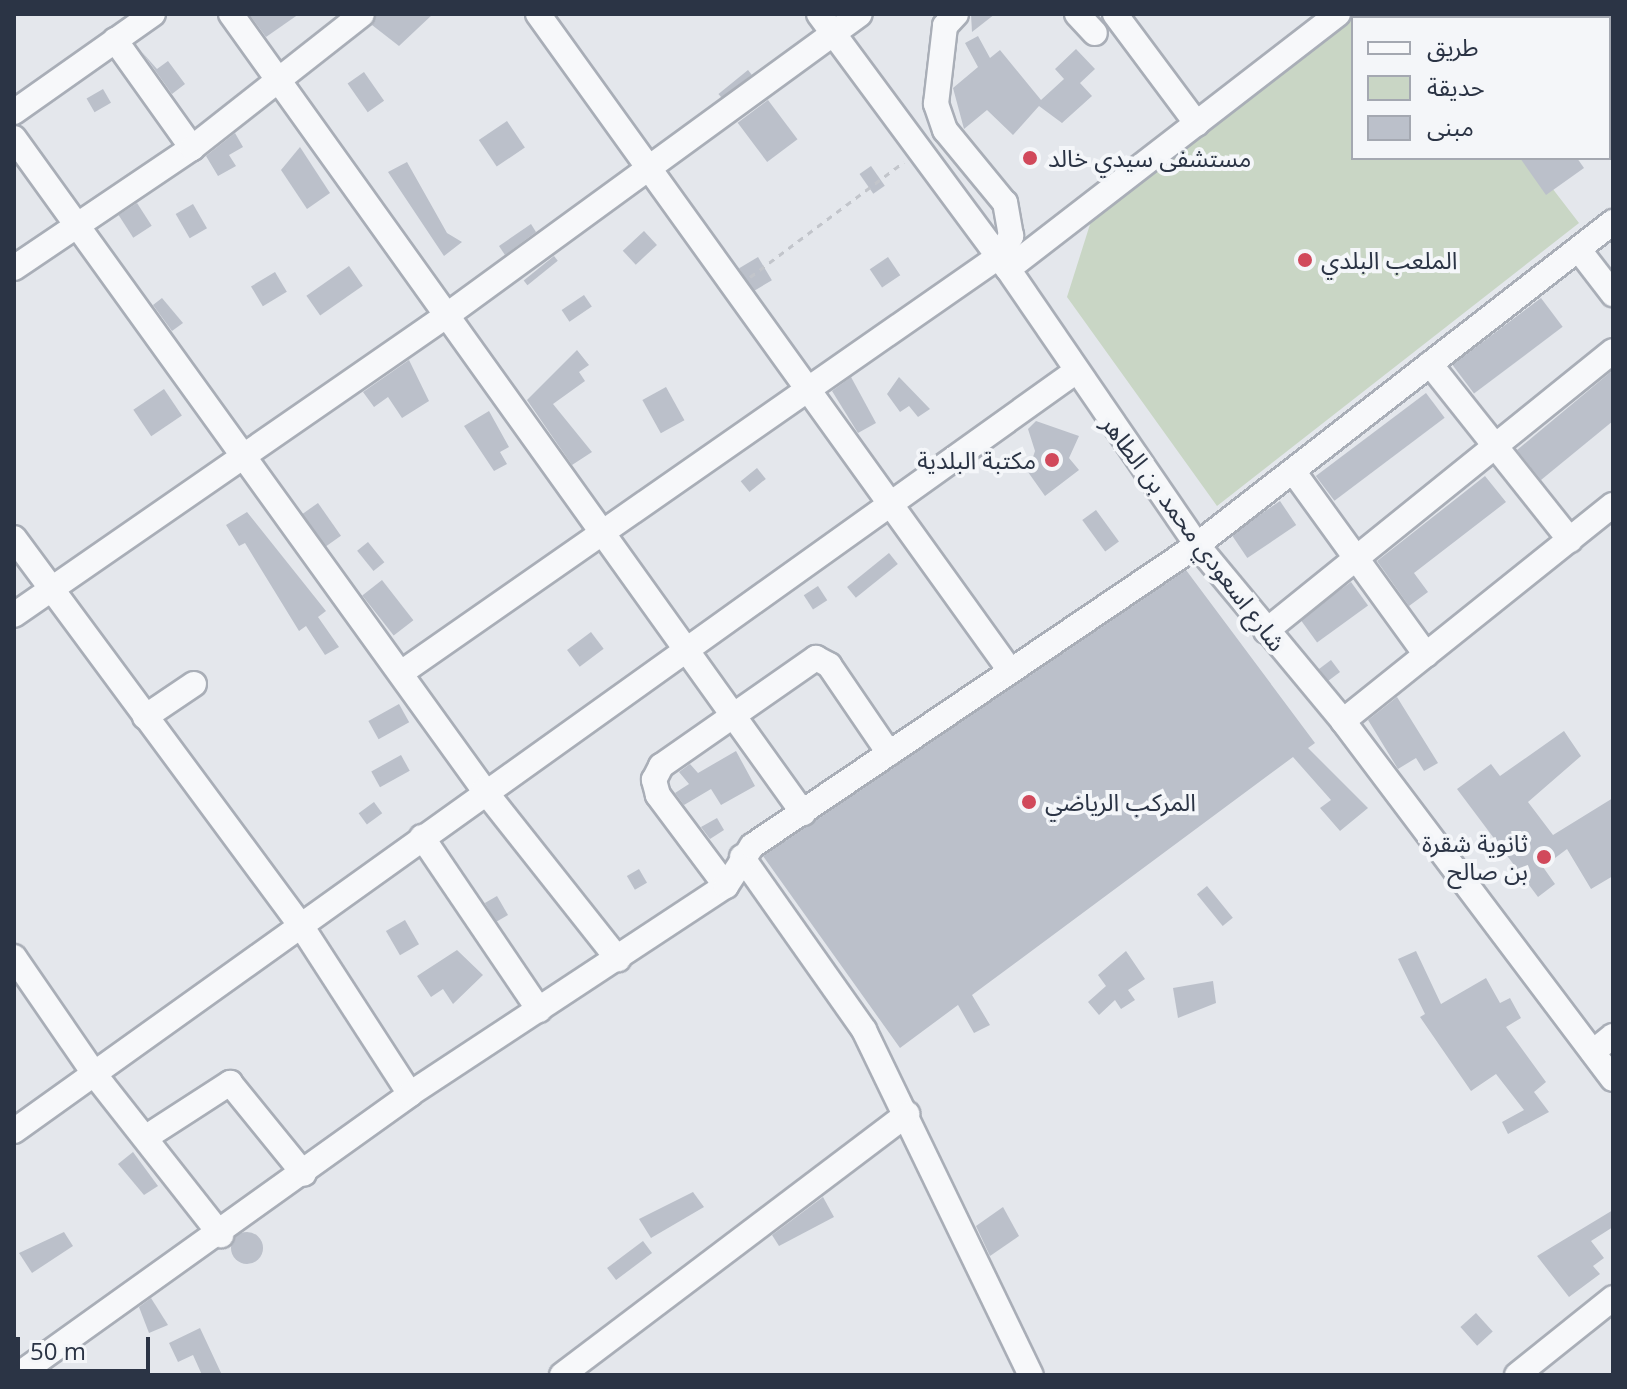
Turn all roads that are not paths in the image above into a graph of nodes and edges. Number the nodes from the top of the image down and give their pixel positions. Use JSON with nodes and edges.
{"nodes":[{"id":1,"x":153,"y":14,"type":"edge"},
{"id":2,"x":231,"y":14,"type":"edge"},
{"id":3,"x":362,"y":14,"type":"edge"},
{"id":4,"x":538,"y":14,"type":"edge"},
{"id":5,"x":860,"y":14,"type":"edge"},
{"id":6,"x":956,"y":14,"type":"edge"},
{"id":7,"x":1077,"y":14,"type":"edge"},
{"id":8,"x":1115,"y":14,"type":"edge"},
{"id":9,"x":1338,"y":14,"type":"edge"},
{"id":10,"x":826,"y":24,"type":"edge"},
{"id":11,"x":1095,"y":33,"type":"dead end"},
{"id":12,"x":115,"y":40,"type":"junction"},
{"id":13,"x":278,"y":80,"type":"junction"},
{"id":14,"x":14,"y":112,"type":"edge"},
{"id":15,"x":1197,"y":124,"type":"junction"},
{"id":16,"x":14,"y":138,"type":"edge"},
{"id":17,"x":192,"y":148,"type":"junction"},
{"id":18,"x":647,"y":169,"type":"junction"},
{"id":19,"x":1613,"y":222,"type":"edge"},
{"id":20,"x":77,"y":229,"type":"junction"},
{"id":21,"x":1579,"y":250,"type":"junction"},
{"id":22,"x":1003,"y":263,"type":"junction"},
{"id":23,"x":14,"y":268,"type":"edge"},
{"id":24,"x":1613,"y":294,"type":"edge"},
{"id":25,"x":446,"y":316,"type":"junction"},
{"id":26,"x":1613,"y":351,"type":"edge"},
{"id":27,"x":1430,"y":364,"type":"junction"},
{"id":28,"x":1075,"y":372,"type":"junction"},
{"id":29,"x":804,"y":389,"type":"junction"},
{"id":30,"x":1495,"y":446,"type":"junction"},
{"id":31,"x":243,"y":453,"type":"junction"},
{"id":32,"x":1293,"y":471,"type":"junction"},
{"id":33,"x":893,"y":504,"type":"junction"},
{"id":34,"x":1613,"y":505,"type":"edge"},
{"id":35,"x":600,"y":531,"type":"junction"},
{"id":36,"x":14,"y":538,"type":"edge"},
{"id":37,"x":1570,"y":540,"type":"junction"},
{"id":38,"x":1197,"y":545,"type":"junction"},
{"id":39,"x":1355,"y":556,"type":"junction"},
{"id":40,"x":51,"y":589,"type":"junction"},
{"id":41,"x":14,"y":615,"type":"edge"},
{"id":42,"x":1266,"y":631,"type":"junction"},
{"id":43,"x":685,"y":648,"type":"junction"},
{"id":44,"x":1426,"y":655,"type":"junction"},
{"id":45,"x":1009,"y":669,"type":"junction"},
{"id":46,"x":401,"y":673,"type":"junction"},
{"id":47,"x":194,"y":684,"type":"dead end"},
{"id":48,"x":729,"y":712,"type":"junction"},
{"id":49,"x":145,"y":717,"type":"junction"},
{"id":50,"x":1343,"y":721,"type":"junction"},
{"id":51,"x":889,"y":753,"type":"junction"},
{"id":52,"x":484,"y":790,"type":"junction"},
{"id":53,"x":803,"y":813,"type":"junction"},
{"id":54,"x":422,"y":837,"type":"junction"},
{"id":55,"x":742,"y":857,"type":"junction"},
{"id":56,"x":726,"y":886,"type":"junction"},
{"id":57,"x":302,"y":927,"type":"junction"},
{"id":58,"x":14,"y":957,"type":"edge"},
{"id":59,"x":618,"y":959,"type":"junction"},
{"id":60,"x":539,"y":1010,"type":"junction"},
{"id":61,"x":1613,"y":1036,"type":"edge"},
{"id":62,"x":1593,"y":1052,"type":"junction"},
{"id":63,"x":95,"y":1075,"type":"junction"},
{"id":64,"x":1613,"y":1079,"type":"edge"},
{"id":65,"x":410,"y":1094,"type":"junction"},
{"id":66,"x":907,"y":1114,"type":"junction"},
{"id":67,"x":14,"y":1131,"type":"edge"},
{"id":68,"x":148,"y":1136,"type":"junction"},
{"id":69,"x":304,"y":1174,"type":"junction"},
{"id":70,"x":221,"y":1235,"type":"junction"},
{"id":71,"x":1613,"y":1298,"type":"edge"},
{"id":72,"x":1529,"y":1371,"type":"edge"},
{"id":73,"x":17,"y":1372,"type":"edge"},
{"id":74,"x":562,"y":1375,"type":"edge"},
{"id":75,"x":1031,"y":1375,"type":"edge"}],
"edges":[{"from":1,"to":12,"type":"street"},
{"from":2,"to":13,"type":"street"},
{"from":3,"to":13,"type":"street"},
{"from":4,"to":18,"type":"street"},
{"from":5,"to":10,"type":"street"},
{"from":6,"to":22,"type":"street"},
{"from":7,"to":11,"type":"street"},
{"from":8,"to":15,"type":"street"},
{"from":9,"to":15,"type":"street"},
{"from":10,"to":18,"type":"street"},
{"from":10,"to":22,"type":"street","name":"شارع اسعودي محمد بن الطاهر"},
{"from":12,"to":14,"type":"street"},
{"from":12,"to":17,"type":"street"},
{"from":13,"to":17,"type":"street"},
{"from":13,"to":25,"type":"street"},
{"from":15,"to":22,"type":"street"},
{"from":16,"to":20,"type":"street"},
{"from":17,"to":20,"type":"street"},
{"from":18,"to":25,"type":"street"},
{"from":18,"to":29,"type":"street"},
{"from":19,"to":21,"type":"street"},
{"from":20,"to":23,"type":"street"},
{"from":20,"to":31,"type":"street"},
{"from":21,"to":24,"type":"street"},
{"from":21,"to":27,"type":"street"},
{"from":22,"to":28,"type":"street","name":"شارع اسعودي محمد بن الطاهر"},
{"from":22,"to":29,"type":"street"},
{"from":25,"to":31,"type":"street"},
{"from":25,"to":35,"type":"street"},
{"from":26,"to":30,"type":"street"},
{"from":27,"to":30,"type":"street"},
{"from":27,"to":32,"type":"street"},
{"from":28,"to":33,"type":"street"},
{"from":28,"to":38,"type":"street","name":"شارع اسعودي محمد بن الطاهر"},
{"from":29,"to":33,"type":"street"},
{"from":29,"to":35,"type":"street"},
{"from":30,"to":37,"type":"street"},
{"from":30,"to":39,"type":"street"},
{"from":31,"to":40,"type":"street"},
{"from":31,"to":46,"type":"street"},
{"from":32,"to":38,"type":"street"},
{"from":32,"to":39,"type":"street"},
{"from":33,"to":43,"type":"street"},
{"from":33,"to":45,"type":"street"},
{"from":34,"to":37,"type":"street"},
{"from":35,"to":43,"type":"street"},
{"from":35,"to":46,"type":"street"},
{"from":36,"to":40,"type":"street"},
{"from":37,"to":44,"type":"street"},
{"from":38,"to":42,"type":"street","name":"شارع اسعودي محمد بن الطاهر"},
{"from":38,"to":45,"type":"street"},
{"from":39,"to":42,"type":"street"},
{"from":39,"to":44,"type":"street"},
{"from":40,"to":41,"type":"street"},
{"from":40,"to":49,"type":"street"},
{"from":42,"to":50,"type":"street","name":"شارع اسعودي محمد بن الطاهر"},
{"from":43,"to":48,"type":"street"},
{"from":43,"to":52,"type":"street"},
{"from":44,"to":50,"type":"street"},
{"from":45,"to":51,"type":"street"},
{"from":46,"to":52,"type":"street"},
{"from":47,"to":49,"type":"street"},
{"from":48,"to":51,"type":"street"},
{"from":48,"to":53,"type":"street"},
{"from":48,"to":56,"type":"street"},
{"from":49,"to":57,"type":"street"},
{"from":50,"to":62,"type":"street","name":"شارع اسعودي محمد بن الطاهر"},
{"from":51,"to":53,"type":"street"},
{"from":52,"to":54,"type":"street"},
{"from":52,"to":59,"type":"street"},
{"from":53,"to":55,"type":"street"},
{"from":54,"to":57,"type":"street"},
{"from":54,"to":60,"type":"street"},
{"from":55,"to":56,"type":"street"},
{"from":55,"to":66,"type":"street"},
{"from":56,"to":59,"type":"street"},
{"from":57,"to":63,"type":"street"},
{"from":57,"to":65,"type":"street"},
{"from":58,"to":63,"type":"street"},
{"from":59,"to":60,"type":"street"},
{"from":60,"to":65,"type":"street"},
{"from":61,"to":62,"type":"street"},
{"from":62,"to":64,"type":"street","name":"شارع اسعودي محمد بن الطاهر"},
{"from":63,"to":67,"type":"street"},
{"from":63,"to":68,"type":"street"},
{"from":65,"to":69,"type":"street"},
{"from":66,"to":74,"type":"street"},
{"from":66,"to":75,"type":"street"},
{"from":68,"to":69,"type":"street"},
{"from":68,"to":70,"type":"street"},
{"from":69,"to":70,"type":"street"},
{"from":70,"to":73,"type":"street"},
{"from":71,"to":72,"type":"street"}]}
